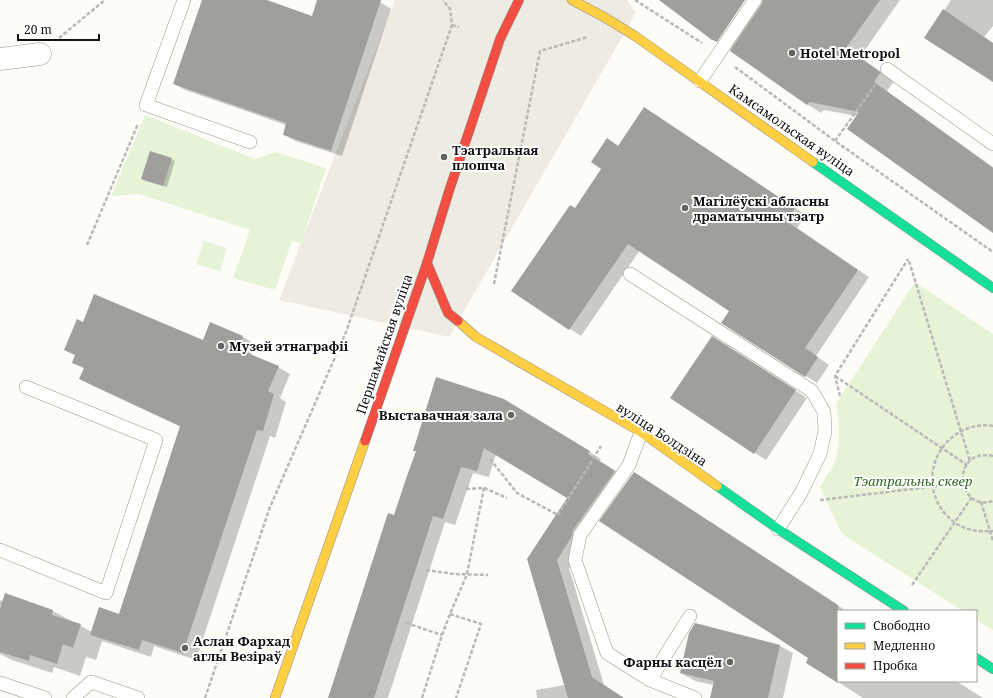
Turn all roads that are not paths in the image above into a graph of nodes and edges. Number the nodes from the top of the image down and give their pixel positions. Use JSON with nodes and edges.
{"nodes":[{"id":1,"x":184,"y":0,"type":"edge"},
{"id":2,"x":519,"y":0,"type":"edge"},
{"id":3,"x":572,"y":0,"type":"edge"},
{"id":4,"x":755,"y":0,"type":"edge"},
{"id":5,"x":40,"y":54,"type":"road end"},
{"id":6,"x":0,"y":59,"type":"edge"},
{"id":7,"x":887,"y":69,"type":"road end"},
{"id":8,"x":700,"y":81,"type":"junction"},
{"id":9,"x":250,"y":142,"type":"dead end"},
{"id":10,"x":993,"y":144,"type":"edge"},
{"id":11,"x":427,"y":263,"type":"junction"},
{"id":12,"x":630,"y":274,"type":"dead end"},
{"id":13,"x":993,"y":288,"type":"edge"},
{"id":14,"x":26,"y":387,"type":"dead end"},
{"id":15,"x":641,"y":432,"type":"junction"},
{"id":16,"x":778,"y":529,"type":"junction"},
{"id":17,"x":0,"y":550,"type":"edge"},
{"id":18,"x":902,"y":610,"type":"edge"},
{"id":19,"x":690,"y":616,"type":"dead end"},
{"id":20,"x":977,"y":659,"type":"edge"},
{"id":21,"x":993,"y":669,"type":"edge"},
{"id":22,"x":650,"y":680,"type":"junction"},
{"id":23,"x":0,"y":683,"type":"edge"},
{"id":24,"x":45,"y":698,"type":"edge"},
{"id":25,"x":73,"y":698,"type":"edge"},
{"id":26,"x":138,"y":698,"type":"edge"},
{"id":27,"x":275,"y":698,"type":"edge"},
{"id":28,"x":695,"y":698,"type":"edge"}],
"edges":[{"from":1,"to":9,"type":"lane"},
{"from":2,"to":11,"type":"main road","name":"Першамайская вуліца"},
{"from":3,"to":8,"type":"main road","name":"Камсамольская вуліца"},
{"from":4,"to":8,"type":"lane"},
{"from":5,"to":6,"type":"street"},
{"from":7,"to":10,"type":"lane"},
{"from":8,"to":13,"type":"main road","name":"Камсамольская вуліца"},
{"from":11,"to":15,"type":"main road","name":"вуліца Болдзіна"},
{"from":11,"to":27,"type":"main road","name":"Першамайская вуліца"},
{"from":12,"to":16,"type":"lane"},
{"from":14,"to":17,"type":"lane"},
{"from":15,"to":16,"type":"main road","name":"вуліца Болдзіна"},
{"from":15,"to":22,"type":"lane"},
{"from":16,"to":18,"type":"main road","name":"вуліца Болдзіна"},
{"from":19,"to":22,"type":"lane"},
{"from":20,"to":21,"type":"main road"},
{"from":22,"to":28,"type":"lane"},
{"from":23,"to":24,"type":"lane"},
{"from":25,"to":26,"type":"lane"}]}
